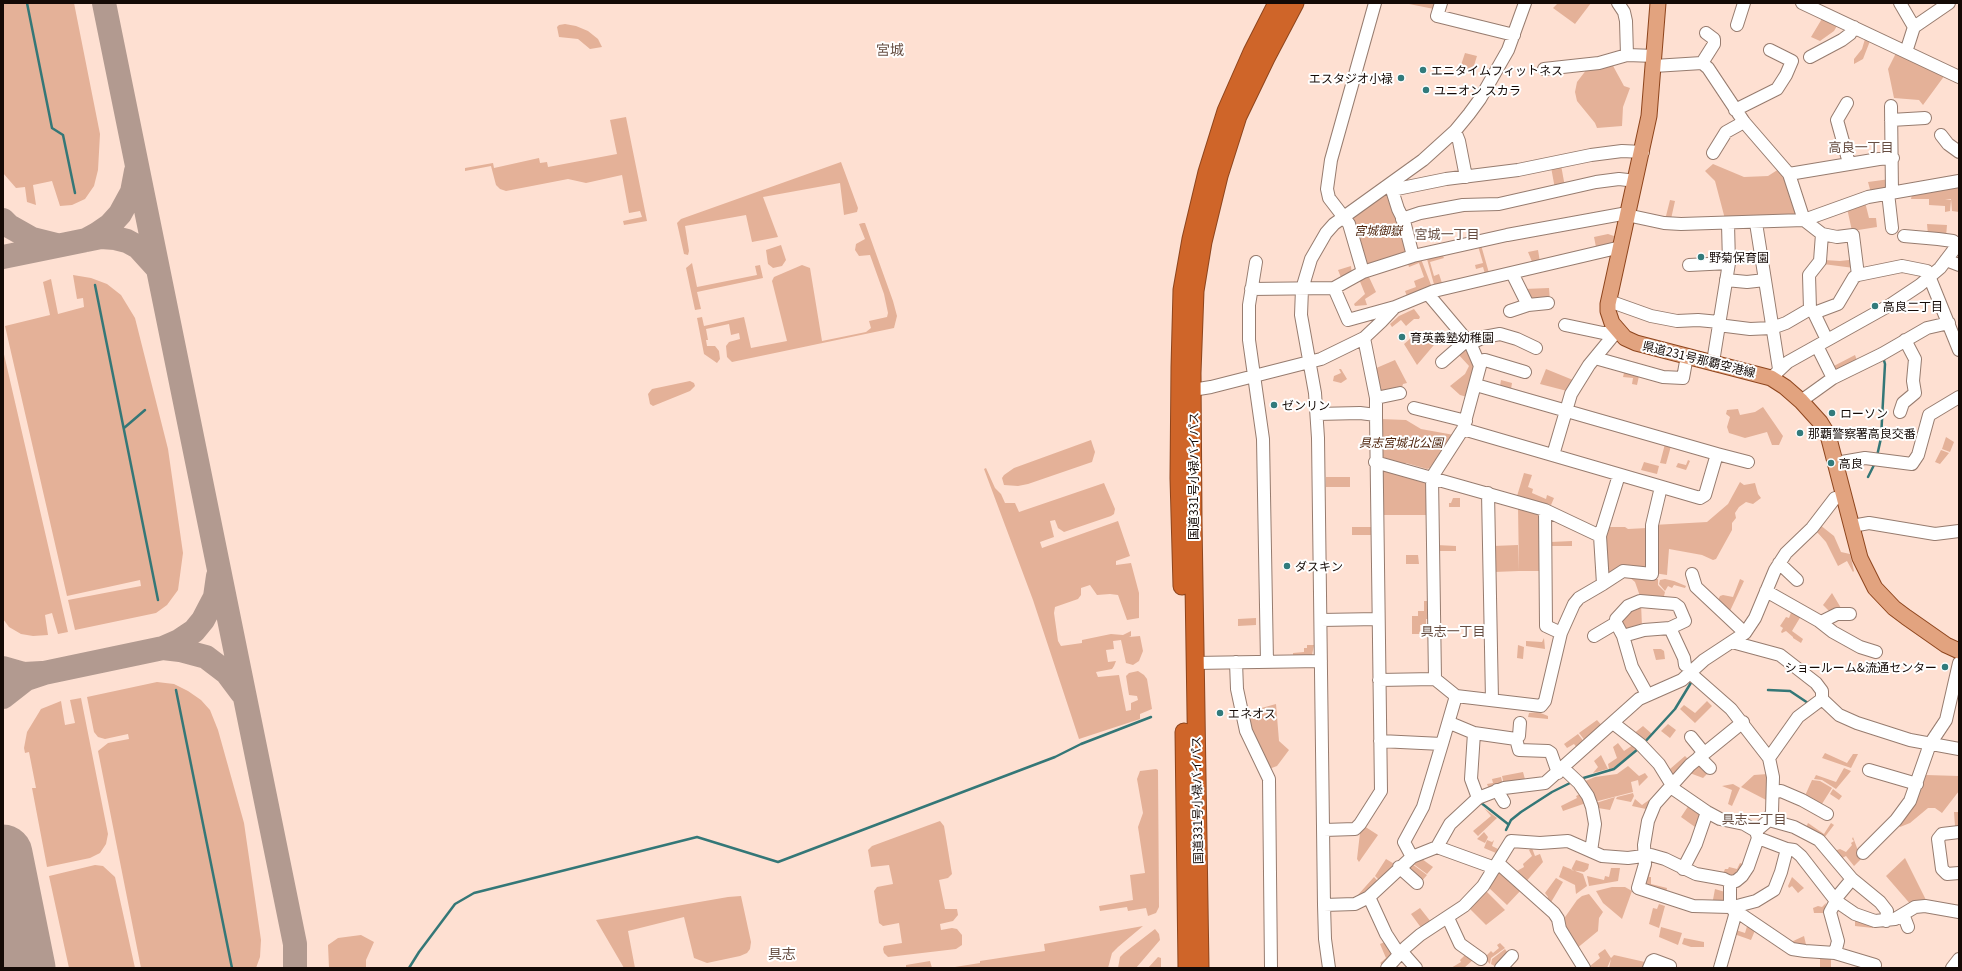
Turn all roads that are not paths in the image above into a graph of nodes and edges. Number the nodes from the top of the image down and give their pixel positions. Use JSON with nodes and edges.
{"nodes":[{"id":1,"x":1277,"y":3,"type":"edge"},
{"id":2,"x":1295,"y":3,"type":"edge"},
{"id":3,"x":1375,"y":3,"type":"edge"},
{"id":4,"x":1440,"y":3,"type":"edge"},
{"id":5,"x":1525,"y":3,"type":"edge"},
{"id":6,"x":1618,"y":3,"type":"edge"},
{"id":7,"x":1658,"y":3,"type":"edge"},
{"id":8,"x":1744,"y":3,"type":"edge"},
{"id":9,"x":1802,"y":3,"type":"edge"},
{"id":10,"x":1900,"y":3,"type":"edge"},
{"id":11,"x":1949,"y":3,"type":"edge"},
{"id":12,"x":1820,"y":7,"type":"edge"},
{"id":13,"x":1737,"y":25,"type":"dead end"},
{"id":14,"x":1854,"y":27,"type":"junction"},
{"id":15,"x":1914,"y":27,"type":"junction"},
{"id":16,"x":1706,"y":33,"type":"dead end"},
{"id":17,"x":1514,"y":35,"type":"junction"},
{"id":18,"x":1770,"y":50,"type":"dead end"},
{"id":19,"x":1906,"y":52,"type":"junction"},
{"id":20,"x":1627,"y":55,"type":"junction"},
{"id":21,"x":1810,"y":57,"type":"dead end"},
{"id":22,"x":1654,"y":61,"type":"junction"},
{"id":23,"x":1702,"y":63,"type":"junction"},
{"id":24,"x":1544,"y":69,"type":"dead end"},
{"id":25,"x":1959,"y":77,"type":"edge"},
{"id":26,"x":1847,"y":103,"type":"dead end"},
{"id":27,"x":1891,"y":106,"type":"dead end"},
{"id":28,"x":1735,"y":110,"type":"junction"},
{"id":29,"x":1925,"y":118,"type":"dead end"},
{"id":30,"x":1891,"y":120,"type":"junction"},
{"id":31,"x":1744,"y":122,"type":"junction"},
{"id":32,"x":1455,"y":131,"type":"junction"},
{"id":33,"x":1941,"y":135,"type":"dead end"},
{"id":34,"x":1643,"y":152,"type":"junction"},
{"id":35,"x":1959,"y":152,"type":"edge"},
{"id":36,"x":1713,"y":153,"type":"dead end"},
{"id":37,"x":1893,"y":158,"type":"junction"},
{"id":38,"x":1849,"y":163,"type":"junction"},
{"id":39,"x":1789,"y":174,"type":"junction"},
{"id":40,"x":1466,"y":177,"type":"junction"},
{"id":41,"x":1636,"y":182,"type":"junction"},
{"id":42,"x":1959,"y":182,"type":"edge"},
{"id":43,"x":1890,"y":193,"type":"junction"},
{"id":44,"x":1344,"y":216,"type":"junction"},
{"id":45,"x":1628,"y":216,"type":"junction"},
{"id":46,"x":1402,"y":219,"type":"junction"},
{"id":47,"x":1804,"y":220,"type":"junction"},
{"id":48,"x":1756,"y":223,"type":"junction"},
{"id":49,"x":1728,"y":224,"type":"junction"},
{"id":50,"x":1892,"y":228,"type":"dead end"},
{"id":51,"x":1822,"y":234,"type":"junction"},
{"id":52,"x":1904,"y":236,"type":"dead end"},
{"id":53,"x":1958,"y":244,"type":"edge"},
{"id":54,"x":1621,"y":247,"type":"junction"},
{"id":55,"x":1413,"y":256,"type":"junction"},
{"id":56,"x":1946,"y":260,"type":"junction"},
{"id":57,"x":1256,"y":262,"type":"dead end"},
{"id":58,"x":1729,"y":263,"type":"junction"},
{"id":59,"x":1689,"y":265,"type":"dead end"},
{"id":60,"x":1959,"y":265,"type":"edge"},
{"id":61,"x":1362,"y":272,"type":"junction"},
{"id":62,"x":1512,"y":272,"type":"junction"},
{"id":63,"x":1858,"y":274,"type":"junction"},
{"id":64,"x":1930,"y":277,"type":"junction"},
{"id":65,"x":1726,"y":280,"type":"junction"},
{"id":66,"x":1765,"y":280,"type":"junction"},
{"id":67,"x":1334,"y":288,"type":"junction"},
{"id":68,"x":1251,"y":289,"type":"junction"},
{"id":69,"x":1302,"y":289,"type":"junction"},
{"id":70,"x":1428,"y":294,"type":"junction"},
{"id":71,"x":1608,"y":301,"type":"junction"},
{"id":72,"x":1548,"y":303,"type":"dead end"},
{"id":73,"x":1528,"y":304,"type":"junction"},
{"id":74,"x":1395,"y":307,"type":"junction"},
{"id":75,"x":1510,"y":311,"type":"dead end"},
{"id":76,"x":1812,"y":311,"type":"junction"},
{"id":77,"x":1719,"y":324,"type":"junction"},
{"id":78,"x":1565,"y":325,"type":"dead end"},
{"id":79,"x":1953,"y":326,"type":"edge"},
{"id":80,"x":1772,"y":328,"type":"junction"},
{"id":81,"x":1616,"y":330,"type":"junction"},
{"id":82,"x":1364,"y":338,"type":"junction"},
{"id":83,"x":1905,"y":340,"type":"junction"},
{"id":84,"x":1468,"y":342,"type":"junction"},
{"id":85,"x":1822,"y":343,"type":"junction"},
{"id":86,"x":1536,"y":348,"type":"dead end"},
{"id":87,"x":1959,"y":350,"type":"edge"},
{"id":88,"x":1687,"y":356,"type":"junction"},
{"id":89,"x":1595,"y":358,"type":"junction"},
{"id":90,"x":1478,"y":361,"type":"junction"},
{"id":91,"x":1309,"y":362,"type":"junction"},
{"id":92,"x":1442,"y":362,"type":"dead end"},
{"id":93,"x":1713,"y":362,"type":"junction"},
{"id":94,"x":1525,"y":372,"type":"dead end"},
{"id":95,"x":1775,"y":373,"type":"junction"},
{"id":96,"x":1254,"y":376,"type":"junction"},
{"id":97,"x":1833,"y":378,"type":"junction"},
{"id":98,"x":1476,"y":385,"type":"junction"},
{"id":99,"x":1186,"y":391,"type":"junction"},
{"id":100,"x":1400,"y":393,"type":"dead end"},
{"id":101,"x":1376,"y":398,"type":"junction"},
{"id":102,"x":1959,"y":398,"type":"edge"},
{"id":103,"x":1802,"y":401,"type":"junction"},
{"id":104,"x":1414,"y":408,"type":"dead end"},
{"id":105,"x":1566,"y":410,"type":"junction"},
{"id":106,"x":1900,"y":412,"type":"dead end"},
{"id":107,"x":1317,"y":414,"type":"junction"},
{"id":108,"x":1376,"y":415,"type":"junction"},
{"id":109,"x":1465,"y":425,"type":"junction"},
{"id":110,"x":1717,"y":454,"type":"junction"},
{"id":111,"x":1553,"y":455,"type":"junction"},
{"id":112,"x":1375,"y":462,"type":"junction"},
{"id":113,"x":1748,"y":462,"type":"dead end"},
{"id":114,"x":1836,"y":463,"type":"junction"},
{"id":115,"x":1619,"y":475,"type":"junction"},
{"id":116,"x":1432,"y":477,"type":"junction"},
{"id":117,"x":1661,"y":487,"type":"junction"},
{"id":118,"x":1488,"y":493,"type":"junction"},
{"id":119,"x":1844,"y":496,"type":"junction"},
{"id":120,"x":1545,"y":510,"type":"junction"},
{"id":121,"x":1852,"y":526,"type":"junction"},
{"id":122,"x":1959,"y":531,"type":"edge"},
{"id":123,"x":1600,"y":536,"type":"junction"},
{"id":124,"x":1778,"y":563,"type":"junction"},
{"id":125,"x":1692,"y":574,"type":"dead end"},
{"id":126,"x":1798,"y":580,"type":"dead end"},
{"id":127,"x":1603,"y":584,"type":"junction"},
{"id":128,"x":1766,"y":591,"type":"junction"},
{"id":129,"x":1850,"y":614,"type":"dead end"},
{"id":130,"x":1378,"y":619,"type":"junction"},
{"id":131,"x":1321,"y":620,"type":"junction"},
{"id":132,"x":1821,"y":622,"type":"junction"},
{"id":133,"x":1616,"y":623,"type":"junction"},
{"id":134,"x":1670,"y":628,"type":"junction"},
{"id":135,"x":1561,"y":633,"type":"junction"},
{"id":136,"x":1744,"y":633,"type":"junction"},
{"id":137,"x":1594,"y":636,"type":"dead end"},
{"id":138,"x":1623,"y":636,"type":"junction"},
{"id":139,"x":1732,"y":642,"type":"junction"},
{"id":140,"x":1959,"y":651,"type":"edge"},
{"id":141,"x":1876,"y":652,"type":"dead end"},
{"id":142,"x":1321,"y":661,"type":"junction"},
{"id":143,"x":1236,"y":662,"type":"junction"},
{"id":144,"x":1267,"y":662,"type":"junction"},
{"id":145,"x":1194,"y":663,"type":"junction"},
{"id":146,"x":1959,"y":663,"type":"edge"},
{"id":147,"x":1688,"y":669,"type":"junction"},
{"id":148,"x":1435,"y":678,"type":"junction"},
{"id":149,"x":1379,"y":680,"type":"junction"},
{"id":150,"x":1647,"y":694,"type":"junction"},
{"id":151,"x":1456,"y":696,"type":"junction"},
{"id":152,"x":1822,"y":699,"type":"junction"},
{"id":153,"x":1492,"y":700,"type":"junction"},
{"id":154,"x":1743,"y":722,"type":"junction"},
{"id":155,"x":1450,"y":723,"type":"junction"},
{"id":156,"x":1520,"y":723,"type":"dead end"},
{"id":157,"x":1613,"y":723,"type":"junction"},
{"id":158,"x":1474,"y":733,"type":"junction"},
{"id":159,"x":1691,"y":737,"type":"dead end"},
{"id":160,"x":1380,"y":741,"type":"junction"},
{"id":161,"x":1442,"y":744,"type":"junction"},
{"id":162,"x":1930,"y":744,"type":"junction"},
{"id":163,"x":1515,"y":748,"type":"junction"},
{"id":164,"x":1959,"y":749,"type":"edge"},
{"id":165,"x":1702,"y":755,"type":"junction"},
{"id":166,"x":1769,"y":758,"type":"junction"},
{"id":167,"x":1710,"y":768,"type":"dead end"},
{"id":168,"x":1561,"y":770,"type":"junction"},
{"id":169,"x":1869,"y":770,"type":"dead end"},
{"id":170,"x":1917,"y":784,"type":"junction"},
{"id":171,"x":1672,"y":786,"type":"junction"},
{"id":172,"x":1497,"y":790,"type":"junction"},
{"id":173,"x":1774,"y":792,"type":"junction"},
{"id":174,"x":1478,"y":798,"type":"junction"},
{"id":175,"x":1504,"y":802,"type":"dead end"},
{"id":176,"x":1706,"y":812,"type":"junction"},
{"id":177,"x":1826,"y":814,"type":"dead end"},
{"id":178,"x":1769,"y":820,"type":"junction"},
{"id":179,"x":1324,"y":830,"type":"junction"},
{"id":180,"x":1959,"y":832,"type":"edge"},
{"id":181,"x":1757,"y":834,"type":"junction"},
{"id":182,"x":1437,"y":847,"type":"junction"},
{"id":183,"x":1787,"y":849,"type":"junction"},
{"id":184,"x":1591,"y":851,"type":"junction"},
{"id":185,"x":1863,"y":854,"type":"dead end"},
{"id":186,"x":1644,"y":856,"type":"junction"},
{"id":187,"x":1412,"y":857,"type":"junction"},
{"id":188,"x":1497,"y":866,"type":"junction"},
{"id":189,"x":1399,"y":867,"type":"junction"},
{"id":190,"x":1683,"y":869,"type":"junction"},
{"id":191,"x":1959,"y":873,"type":"edge"},
{"id":192,"x":1852,"y":879,"type":"junction"},
{"id":193,"x":1730,"y":882,"type":"junction"},
{"id":194,"x":1417,"y":883,"type":"dead end"},
{"id":195,"x":1369,"y":897,"type":"junction"},
{"id":196,"x":1836,"y":901,"type":"junction"},
{"id":197,"x":1324,"y":905,"type":"junction"},
{"id":198,"x":1733,"y":910,"type":"junction"},
{"id":199,"x":1959,"y":912,"type":"edge"},
{"id":200,"x":1904,"y":914,"type":"junction"},
{"id":201,"x":1448,"y":918,"type":"junction"},
{"id":202,"x":1886,"y":921,"type":"junction"},
{"id":203,"x":1908,"y":927,"type":"dead end"},
{"id":204,"x":1400,"y":953,"type":"junction"},
{"id":205,"x":1836,"y":953,"type":"junction"},
{"id":206,"x":1512,"y":956,"type":"dead end"},
{"id":207,"x":1481,"y":959,"type":"dead end"},
{"id":208,"x":1959,"y":959,"type":"edge"},
{"id":209,"x":1875,"y":965,"type":"dead end"},
{"id":210,"x":1670,"y":966,"type":"dead end"},
{"id":211,"x":1187,"y":968,"type":"edge"},
{"id":212,"x":1200,"y":968,"type":"edge"},
{"id":213,"x":1271,"y":968,"type":"edge"},
{"id":214,"x":1329,"y":968,"type":"edge"},
{"id":215,"x":1387,"y":968,"type":"edge"},
{"id":216,"x":1416,"y":968,"type":"edge"},
{"id":217,"x":1501,"y":968,"type":"edge"},
{"id":218,"x":1584,"y":968,"type":"edge"},
{"id":219,"x":1649,"y":968,"type":"edge"},
{"id":220,"x":1720,"y":968,"type":"edge"},
{"id":221,"x":1952,"y":968,"type":"edge"}],
"edges":[{"from":1,"to":99,"type":"highway","name":"国道331号小禄バイパス"},
{"from":2,"to":99,"type":"highway","name":"国道331号小禄バイパス"},
{"from":3,"to":44,"type":"street"},
{"from":4,"to":17,"type":"street"},
{"from":5,"to":17,"type":"street"},
{"from":6,"to":20,"type":"street"},
{"from":7,"to":22,"type":"main road"},
{"from":8,"to":13,"type":"street"},
{"from":9,"to":12,"type":"street"},
{"from":10,"to":15,"type":"street"},
{"from":11,"to":15,"type":"street"},
{"from":12,"to":14,"type":"street"},
{"from":14,"to":19,"type":"street"},
{"from":14,"to":21,"type":"street"},
{"from":15,"to":19,"type":"street"},
{"from":16,"to":23,"type":"street"},
{"from":17,"to":32,"type":"street"},
{"from":18,"to":28,"type":"street"},
{"from":19,"to":25,"type":"street"},
{"from":20,"to":22,"type":"street"},
{"from":20,"to":24,"type":"street"},
{"from":22,"to":23,"type":"street"},
{"from":22,"to":34,"type":"main road"},
{"from":23,"to":28,"type":"street"},
{"from":26,"to":38,"type":"street"},
{"from":27,"to":30,"type":"street"},
{"from":28,"to":31,"type":"street"},
{"from":29,"to":30,"type":"street"},
{"from":30,"to":37,"type":"street"},
{"from":31,"to":36,"type":"street"},
{"from":31,"to":39,"type":"street"},
{"from":32,"to":40,"type":"street"},
{"from":32,"to":44,"type":"street"},
{"from":33,"to":35,"type":"street"},
{"from":34,"to":40,"type":"street"},
{"from":34,"to":41,"type":"main road"},
{"from":37,"to":38,"type":"street"},
{"from":37,"to":43,"type":"street"},
{"from":38,"to":39,"type":"street"},
{"from":39,"to":47,"type":"street"},
{"from":40,"to":46,"type":"street"},
{"from":41,"to":45,"type":"main road"},
{"from":41,"to":46,"type":"street"},
{"from":42,"to":43,"type":"street"},
{"from":43,"to":47,"type":"street"},
{"from":43,"to":50,"type":"street"},
{"from":44,"to":61,"type":"street"},
{"from":44,"to":69,"type":"street"},
{"from":45,"to":49,"type":"street"},
{"from":45,"to":54,"type":"main road"},
{"from":45,"to":55,"type":"street"},
{"from":46,"to":55,"type":"street"},
{"from":47,"to":48,"type":"street"},
{"from":47,"to":51,"type":"street"},
{"from":48,"to":49,"type":"street"},
{"from":48,"to":66,"type":"street"},
{"from":49,"to":58,"type":"street"},
{"from":51,"to":63,"type":"street"},
{"from":51,"to":76,"type":"street"},
{"from":52,"to":53,"type":"street"},
{"from":53,"to":56,"type":"street"},
{"from":54,"to":62,"type":"street"},
{"from":54,"to":71,"type":"main road"},
{"from":55,"to":61,"type":"street"},
{"from":56,"to":60,"type":"street"},
{"from":56,"to":64,"type":"street"},
{"from":57,"to":68,"type":"street"},
{"from":58,"to":59,"type":"street"},
{"from":58,"to":65,"type":"street"},
{"from":61,"to":67,"type":"street"},
{"from":62,"to":70,"type":"street"},
{"from":62,"to":73,"type":"street"},
{"from":63,"to":64,"type":"street"},
{"from":63,"to":76,"type":"street"},
{"from":64,"to":79,"type":"street"},
{"from":64,"to":85,"type":"street"},
{"from":65,"to":66,"type":"street"},
{"from":65,"to":77,"type":"street"},
{"from":66,"to":80,"type":"street"},
{"from":67,"to":69,"type":"street"},
{"from":67,"to":74,"type":"street"},
{"from":68,"to":69,"type":"street"},
{"from":68,"to":96,"type":"street"},
{"from":69,"to":91,"type":"street"},
{"from":70,"to":74,"type":"street"},
{"from":70,"to":84,"type":"street"},
{"from":71,"to":77,"type":"street"},
{"from":71,"to":81,"type":"main road"},
{"from":72,"to":73,"type":"street"},
{"from":73,"to":75,"type":"street"},
{"from":74,"to":82,"type":"street"},
{"from":76,"to":80,"type":"street"},
{"from":76,"to":85,"type":"street"},
{"from":77,"to":80,"type":"street"},
{"from":77,"to":93,"type":"street"},
{"from":78,"to":81,"type":"street"},
{"from":79,"to":83,"type":"street"},
{"from":79,"to":87,"type":"street"},
{"from":80,"to":95,"type":"street"},
{"from":81,"to":88,"type":"main road","name":"県道231号那覇空港線"},
{"from":81,"to":89,"type":"street"},
{"from":82,"to":91,"type":"street"},
{"from":82,"to":101,"type":"street"},
{"from":83,"to":97,"type":"street"},
{"from":83,"to":106,"type":"street"},
{"from":84,"to":86,"type":"street"},
{"from":84,"to":90,"type":"street"},
{"from":84,"to":92,"type":"street"},
{"from":85,"to":95,"type":"street"},
{"from":85,"to":97,"type":"street"},
{"from":88,"to":89,"type":"street"},
{"from":88,"to":93,"type":"main road","name":"県道231号那覇空港線"},
{"from":89,"to":105,"type":"street"},
{"from":90,"to":94,"type":"street"},
{"from":90,"to":98,"type":"street"},
{"from":91,"to":96,"type":"street"},
{"from":91,"to":107,"type":"street"},
{"from":93,"to":95,"type":"main road","name":"県道231号那覇空港線"},
{"from":95,"to":103,"type":"main road","name":"県道231号那覇空港線"},
{"from":96,"to":99,"type":"street"},
{"from":96,"to":144,"type":"street"},
{"from":97,"to":103,"type":"street"},
{"from":98,"to":105,"type":"street"},
{"from":98,"to":109,"type":"street"},
{"from":99,"to":145,"type":"highway","name":"国道331号小禄バイパス"},
{"from":99,"to":211,"type":"highway","name":"国道331号小禄バイパス"},
{"from":100,"to":101,"type":"street"},
{"from":101,"to":108,"type":"street"},
{"from":102,"to":114,"type":"street"},
{"from":103,"to":114,"type":"main road","name":"県道231号那覇空港線"},
{"from":104,"to":109,"type":"street"},
{"from":105,"to":110,"type":"street"},
{"from":105,"to":111,"type":"street"},
{"from":107,"to":108,"type":"street"},
{"from":107,"to":131,"type":"street"},
{"from":108,"to":112,"type":"street"},
{"from":109,"to":111,"type":"street"},
{"from":109,"to":116,"type":"street"},
{"from":110,"to":113,"type":"street"},
{"from":110,"to":117,"type":"street"},
{"from":111,"to":115,"type":"street"},
{"from":112,"to":116,"type":"street"},
{"from":112,"to":130,"type":"street"},
{"from":114,"to":119,"type":"main road","name":"県道231号那覇空港線"},
{"from":115,"to":117,"type":"street"},
{"from":115,"to":123,"type":"street"},
{"from":116,"to":118,"type":"street"},
{"from":116,"to":148,"type":"street"},
{"from":117,"to":127,"type":"street"},
{"from":118,"to":120,"type":"street"},
{"from":118,"to":153,"type":"street"},
{"from":119,"to":121,"type":"main road","name":"県道231号那覇空港線"},
{"from":119,"to":124,"type":"street"},
{"from":120,"to":123,"type":"street"},
{"from":120,"to":135,"type":"street"},
{"from":121,"to":122,"type":"street"},
{"from":121,"to":140,"type":"main road","name":"県道231号那覇空港線"},
{"from":123,"to":127,"type":"street"},
{"from":124,"to":126,"type":"street"},
{"from":124,"to":128,"type":"street"},
{"from":125,"to":136,"type":"street"},
{"from":127,"to":135,"type":"street"},
{"from":128,"to":132,"type":"street"},
{"from":128,"to":136,"type":"street"},
{"from":129,"to":132,"type":"street"},
{"from":130,"to":131,"type":"street"},
{"from":130,"to":149,"type":"street"},
{"from":131,"to":142,"type":"street"},
{"from":132,"to":141,"type":"street"},
{"from":133,"to":134,"type":"street"},
{"from":133,"to":137,"type":"street"},
{"from":133,"to":138,"type":"street"},
{"from":134,"to":138,"type":"street"},
{"from":134,"to":147,"type":"street"},
{"from":135,"to":153,"type":"street"},
{"from":136,"to":139,"type":"street"},
{"from":138,"to":150,"type":"street"},
{"from":139,"to":147,"type":"street"},
{"from":139,"to":152,"type":"street"},
{"from":142,"to":144,"type":"street"},
{"from":142,"to":179,"type":"street"},
{"from":143,"to":144,"type":"street"},
{"from":143,"to":145,"type":"street"},
{"from":143,"to":213,"type":"street"},
{"from":145,"to":212,"type":"highway","name":"国道331号小禄バイパス"},
{"from":146,"to":162,"type":"street"},
{"from":147,"to":150,"type":"street"},
{"from":147,"to":154,"type":"street"},
{"from":148,"to":149,"type":"street"},
{"from":148,"to":151,"type":"street"},
{"from":149,"to":160,"type":"street"},
{"from":150,"to":157,"type":"street"},
{"from":151,"to":153,"type":"street"},
{"from":151,"to":155,"type":"street"},
{"from":152,"to":162,"type":"street"},
{"from":152,"to":166,"type":"street"},
{"from":154,"to":165,"type":"street"},
{"from":154,"to":166,"type":"street"},
{"from":155,"to":158,"type":"street"},
{"from":155,"to":161,"type":"street"},
{"from":156,"to":163,"type":"street"},
{"from":157,"to":168,"type":"street"},
{"from":157,"to":171,"type":"street"},
{"from":158,"to":163,"type":"street"},
{"from":158,"to":174,"type":"street"},
{"from":159,"to":165,"type":"street"},
{"from":160,"to":161,"type":"street"},
{"from":160,"to":179,"type":"street"},
{"from":161,"to":187,"type":"street"},
{"from":162,"to":164,"type":"street"},
{"from":162,"to":170,"type":"street"},
{"from":163,"to":168,"type":"street"},
{"from":165,"to":167,"type":"street"},
{"from":165,"to":171,"type":"street"},
{"from":166,"to":173,"type":"street"},
{"from":168,"to":172,"type":"street"},
{"from":168,"to":184,"type":"street"},
{"from":169,"to":170,"type":"street"},
{"from":170,"to":185,"type":"street"},
{"from":171,"to":176,"type":"street"},
{"from":171,"to":186,"type":"street"},
{"from":172,"to":174,"type":"street"},
{"from":172,"to":175,"type":"street"},
{"from":173,"to":177,"type":"street"},
{"from":173,"to":178,"type":"street"},
{"from":174,"to":182,"type":"street"},
{"from":176,"to":181,"type":"street"},
{"from":176,"to":190,"type":"street"},
{"from":178,"to":181,"type":"street"},
{"from":178,"to":192,"type":"street"},
{"from":179,"to":197,"type":"street"},
{"from":180,"to":191,"type":"street"},
{"from":181,"to":183,"type":"street"},
{"from":181,"to":193,"type":"street"},
{"from":182,"to":187,"type":"street"},
{"from":182,"to":188,"type":"street"},
{"from":183,"to":196,"type":"street"},
{"from":183,"to":198,"type":"street"},
{"from":184,"to":186,"type":"street"},
{"from":184,"to":188,"type":"street"},
{"from":186,"to":190,"type":"street"},
{"from":186,"to":198,"type":"street"},
{"from":187,"to":189,"type":"street"},
{"from":188,"to":201,"type":"street"},
{"from":188,"to":218,"type":"street"},
{"from":189,"to":194,"type":"street"},
{"from":189,"to":195,"type":"street"},
{"from":190,"to":193,"type":"street"},
{"from":192,"to":196,"type":"street"},
{"from":192,"to":202,"type":"street"},
{"from":193,"to":198,"type":"street"},
{"from":195,"to":197,"type":"street"},
{"from":195,"to":204,"type":"street"},
{"from":196,"to":202,"type":"street"},
{"from":196,"to":205,"type":"street"},
{"from":197,"to":214,"type":"street"},
{"from":198,"to":205,"type":"street"},
{"from":198,"to":220,"type":"street"},
{"from":199,"to":200,"type":"street"},
{"from":200,"to":202,"type":"street"},
{"from":200,"to":203,"type":"street"},
{"from":201,"to":204,"type":"street"},
{"from":201,"to":207,"type":"street"},
{"from":204,"to":215,"type":"street"},
{"from":204,"to":216,"type":"street"},
{"from":205,"to":209,"type":"street"},
{"from":206,"to":217,"type":"street"},
{"from":208,"to":221,"type":"street"},
{"from":210,"to":219,"type":"street"}]}
